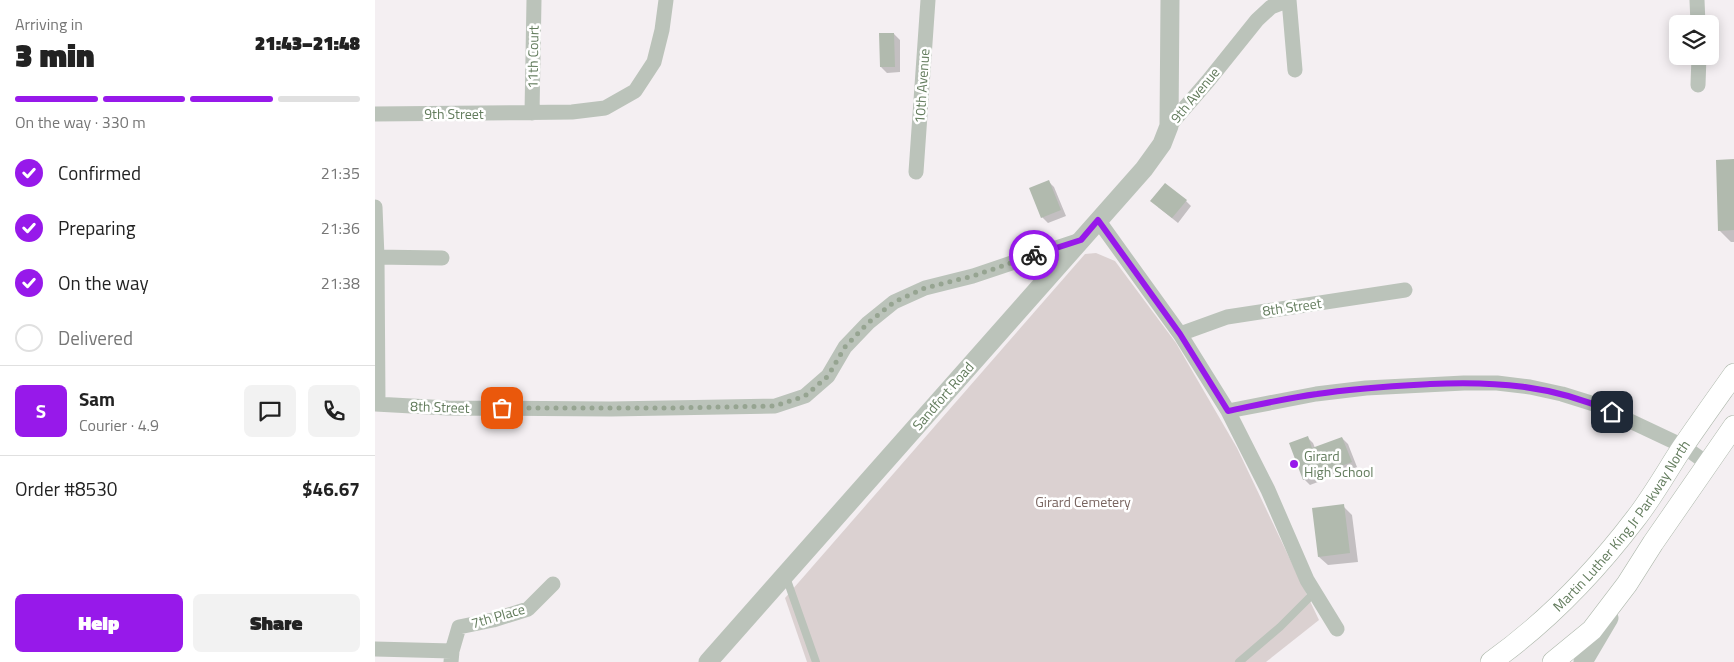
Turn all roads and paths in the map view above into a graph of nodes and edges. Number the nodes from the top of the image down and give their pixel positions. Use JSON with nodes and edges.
{"nodes":[{"id":1,"x":534,"y":0,"type":"edge"},
{"id":2,"x":666,"y":0,"type":"edge"},
{"id":3,"x":929,"y":0,"type":"edge"},
{"id":4,"x":1170,"y":0,"type":"edge"},
{"id":5,"x":1289,"y":0,"type":"edge"},
{"id":6,"x":1697,"y":0,"type":"edge"},
{"id":7,"x":1698,"y":15,"type":"edge"},
{"id":8,"x":1699,"y":65,"type":"edge"},
{"id":9,"x":1295,"y":70,"type":"dead end"},
{"id":10,"x":1698,"y":84,"type":"dead end"},
{"id":11,"x":532,"y":113,"type":"junction"},
{"id":12,"x":375,"y":114,"type":"edge"},
{"id":13,"x":1169,"y":126,"type":"junction"},
{"id":14,"x":916,"y":172,"type":"dead end"},
{"id":15,"x":375,"y":207,"type":"edge"},
{"id":16,"x":1098,"y":220,"type":"junction"},
{"id":17,"x":1081,"y":240,"type":"junction"},
{"id":18,"x":376,"y":257,"type":"edge"},
{"id":19,"x":442,"y":258,"type":"dead end"},
{"id":20,"x":1405,"y":290,"type":"dead end"},
{"id":21,"x":1180,"y":334,"type":"junction"},
{"id":22,"x":1734,"y":374,"type":"edge"},
{"id":23,"x":377,"y":404,"type":"edge"},
{"id":24,"x":1228,"y":411,"type":"junction"},
{"id":25,"x":1734,"y":426,"type":"edge"},
{"id":26,"x":1683,"y":446,"type":"junction"},
{"id":27,"x":1708,"y":464,"type":"junction"},
{"id":28,"x":785,"y":575,"type":"junction"},
{"id":29,"x":553,"y":584,"type":"dead end"},
{"id":30,"x":1627,"y":584,"type":"junction"},
{"id":31,"x":1314,"y":593,"type":"junction"},
{"id":32,"x":1337,"y":629,"type":"dead end"},
{"id":33,"x":375,"y":649,"type":"edge"},
{"id":34,"x":451,"y":657,"type":"edge"},
{"id":35,"x":708,"y":662,"type":"edge"},
{"id":36,"x":816,"y":662,"type":"edge"},
{"id":37,"x":1239,"y":662,"type":"edge"},
{"id":38,"x":1491,"y":662,"type":"edge"},
{"id":39,"x":1553,"y":662,"type":"edge"},
{"id":40,"x":1583,"y":662,"type":"edge"}],
"edges":[{"from":1,"to":11,"type":"street","name":"11th Court"},
{"from":2,"to":11,"type":"street"},
{"from":3,"to":14,"type":"street","name":"10th Avenue"},
{"from":4,"to":13,"type":"street","name":"9th Avenue"},
{"from":5,"to":9,"type":"street"},
{"from":5,"to":13,"type":"street","name":"9th Avenue"},
{"from":6,"to":7,"type":"street"},
{"from":8,"to":10,"type":"street"},
{"from":11,"to":12,"type":"street","name":"9th Street"},
{"from":13,"to":16,"type":"street","name":"Sandfort Road"},
{"from":15,"to":18,"type":"street"},
{"from":16,"to":17,"type":"street","name":"Sandfort Road"},
{"from":16,"to":21,"type":"street"},
{"from":17,"to":23,"type":"street","name":"8th Street"},
{"from":17,"to":28,"type":"street","name":"Sandfort Road"},
{"from":18,"to":19,"type":"street"},
{"from":18,"to":23,"type":"street"},
{"from":20,"to":21,"type":"street","name":"8th Street"},
{"from":21,"to":24,"type":"street"},
{"from":22,"to":26,"type":"main road","name":"Martin Luther King Jr Parkway North"},
{"from":24,"to":26,"type":"street"},
{"from":24,"to":31,"type":"street"},
{"from":25,"to":27,"type":"main road"},
{"from":26,"to":27,"type":"street"},
{"from":26,"to":38,"type":"main road","name":"Martin Luther King Jr Parkway North"},
{"from":27,"to":30,"type":"main road"},
{"from":28,"to":35,"type":"street","name":"Sandfort Road"},
{"from":28,"to":36,"type":"lane"},
{"from":29,"to":34,"type":"street","name":"7th Place"},
{"from":30,"to":39,"type":"main road"},
{"from":30,"to":40,"type":"street"},
{"from":31,"to":32,"type":"street"},
{"from":31,"to":37,"type":"lane"},
{"from":33,"to":34,"type":"street"}]}
